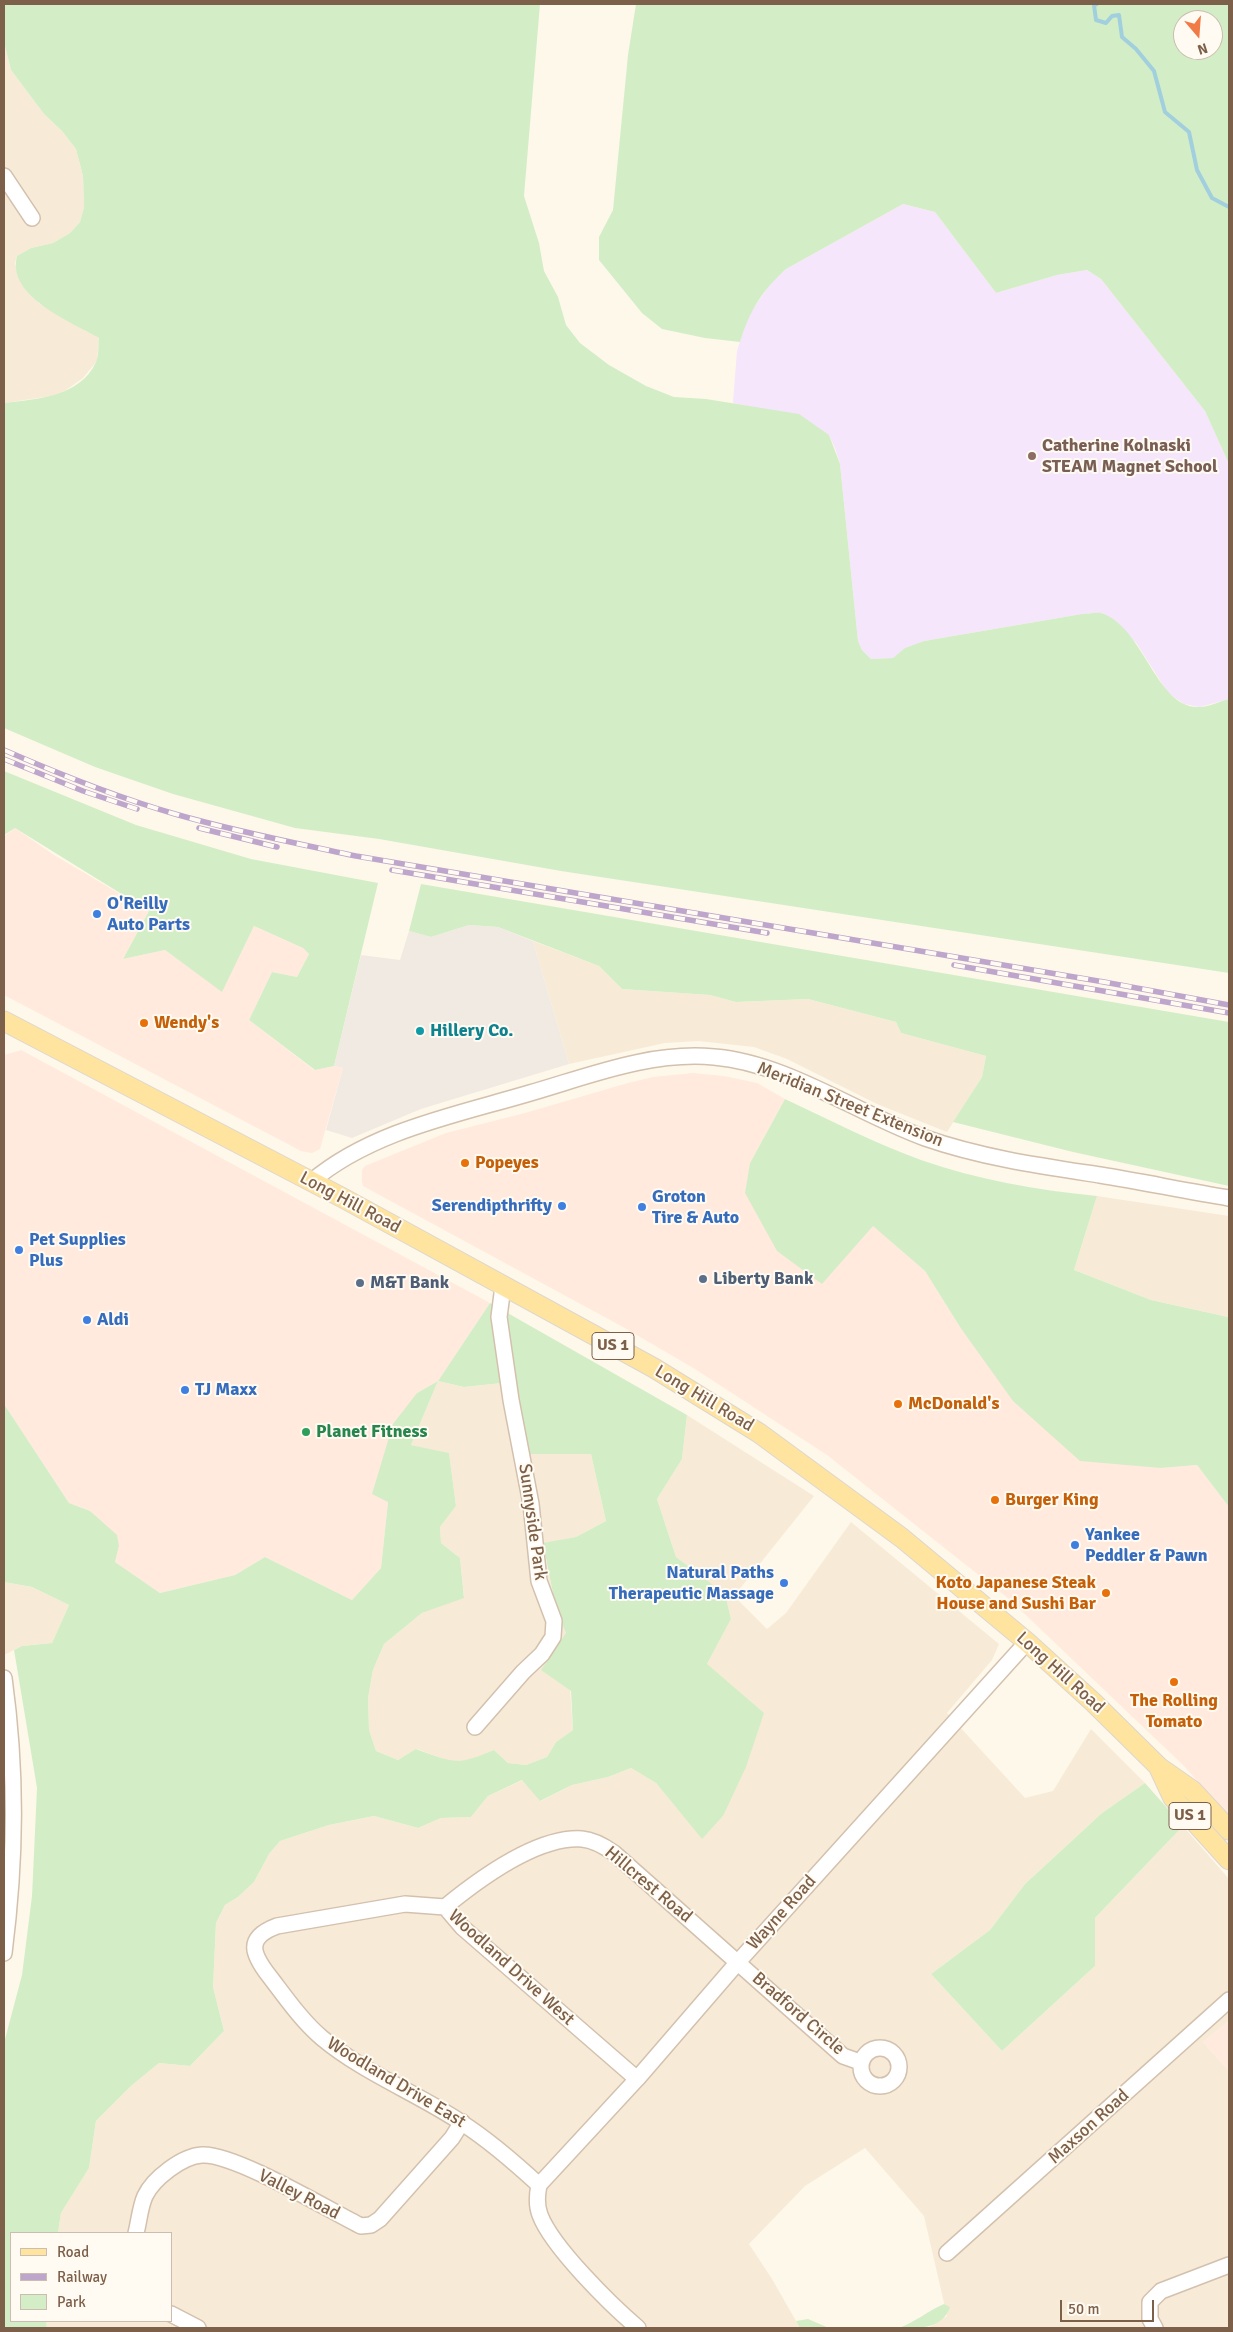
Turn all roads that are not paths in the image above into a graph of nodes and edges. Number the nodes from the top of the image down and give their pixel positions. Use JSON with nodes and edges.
{"nodes":[{"id":1,"x":4,"y":176,"type":"edge"},
{"id":2,"x":32,"y":218,"type":"dead end"},
{"id":3,"x":4,"y":1021,"type":"edge"},
{"id":4,"x":311,"y":1182,"type":"junction"},
{"id":5,"x":1229,"y":1198,"type":"edge"},
{"id":6,"x":503,"y":1286,"type":"junction"},
{"id":7,"x":1027,"y":1642,"type":"junction"},
{"id":8,"x":4,"y":1678,"type":"edge"},
{"id":9,"x":475,"y":1727,"type":"dead end"},
{"id":10,"x":1159,"y":1767,"type":"junction"},
{"id":11,"x":1229,"y":1830,"type":"edge"},
{"id":12,"x":1229,"y":1860,"type":"edge"},
{"id":13,"x":446,"y":1907,"type":"junction"},
{"id":14,"x":254,"y":1941,"type":"joint"},
{"id":15,"x":4,"y":1954,"type":"edge"},
{"id":16,"x":738,"y":1962,"type":"junction"},
{"id":17,"x":1229,"y":2000,"type":"edge"},
{"id":18,"x":860,"y":2062,"type":"dead end"},
{"id":19,"x":637,"y":2079,"type":"junction"},
{"id":20,"x":462,"y":2122,"type":"junction"},
{"id":21,"x":539,"y":2185,"type":"junction"},
{"id":22,"x":136,"y":2232,"type":"edge"},
{"id":23,"x":947,"y":2254,"type":"dead end"},
{"id":24,"x":1229,"y":2265,"type":"edge"},
{"id":25,"x":172,"y":2315,"type":"edge"},
{"id":26,"x":198,"y":2328,"type":"edge"},
{"id":27,"x":638,"y":2328,"type":"edge"},
{"id":28,"x":1155,"y":2328,"type":"edge"}],
"edges":[{"from":1,"to":2,"type":"street"},
{"from":3,"to":4,"type":"main road","name":"Long Hill Road","number":"US 1"},
{"from":4,"to":5,"type":"street","name":"Meridian Street Extension"},
{"from":4,"to":6,"type":"main road","name":"Long Hill Road","number":"US 1"},
{"from":6,"to":7,"type":"main road","name":"Long Hill Road","number":"US 1"},
{"from":6,"to":9,"type":"street","name":"Sunnyside Park"},
{"from":7,"to":10,"type":"main road","name":"Long Hill Road","number":"US 1"},
{"from":7,"to":16,"type":"street","name":"Wayne Road"},
{"from":8,"to":15,"type":"street"},
{"from":10,"to":11,"type":"main road","name":"Long Hill Road","number":"US 1"},
{"from":10,"to":12,"type":"main road","name":"Long Hill Road","number":"US 1"},
{"from":13,"to":14,"type":"street","name":"Woodland Drive West"},
{"from":13,"to":16,"type":"street","name":"Hillcrest Road"},
{"from":13,"to":19,"type":"street","name":"Woodland Drive West"},
{"from":14,"to":20,"type":"street","name":"Woodland Drive East"},
{"from":16,"to":18,"type":"street","name":"Bradford Circle"},
{"from":16,"to":19,"type":"street","name":"Wayne Road"},
{"from":17,"to":23,"type":"street","name":"Maxson Road"},
{"from":19,"to":21,"type":"street","name":"Wayne Road"},
{"from":20,"to":21,"type":"street","name":"Woodland Drive East"},
{"from":20,"to":22,"type":"street","name":"Valley Road"},
{"from":21,"to":27,"type":"street"},
{"from":24,"to":28,"type":"street"},
{"from":25,"to":26,"type":"street"}]}
